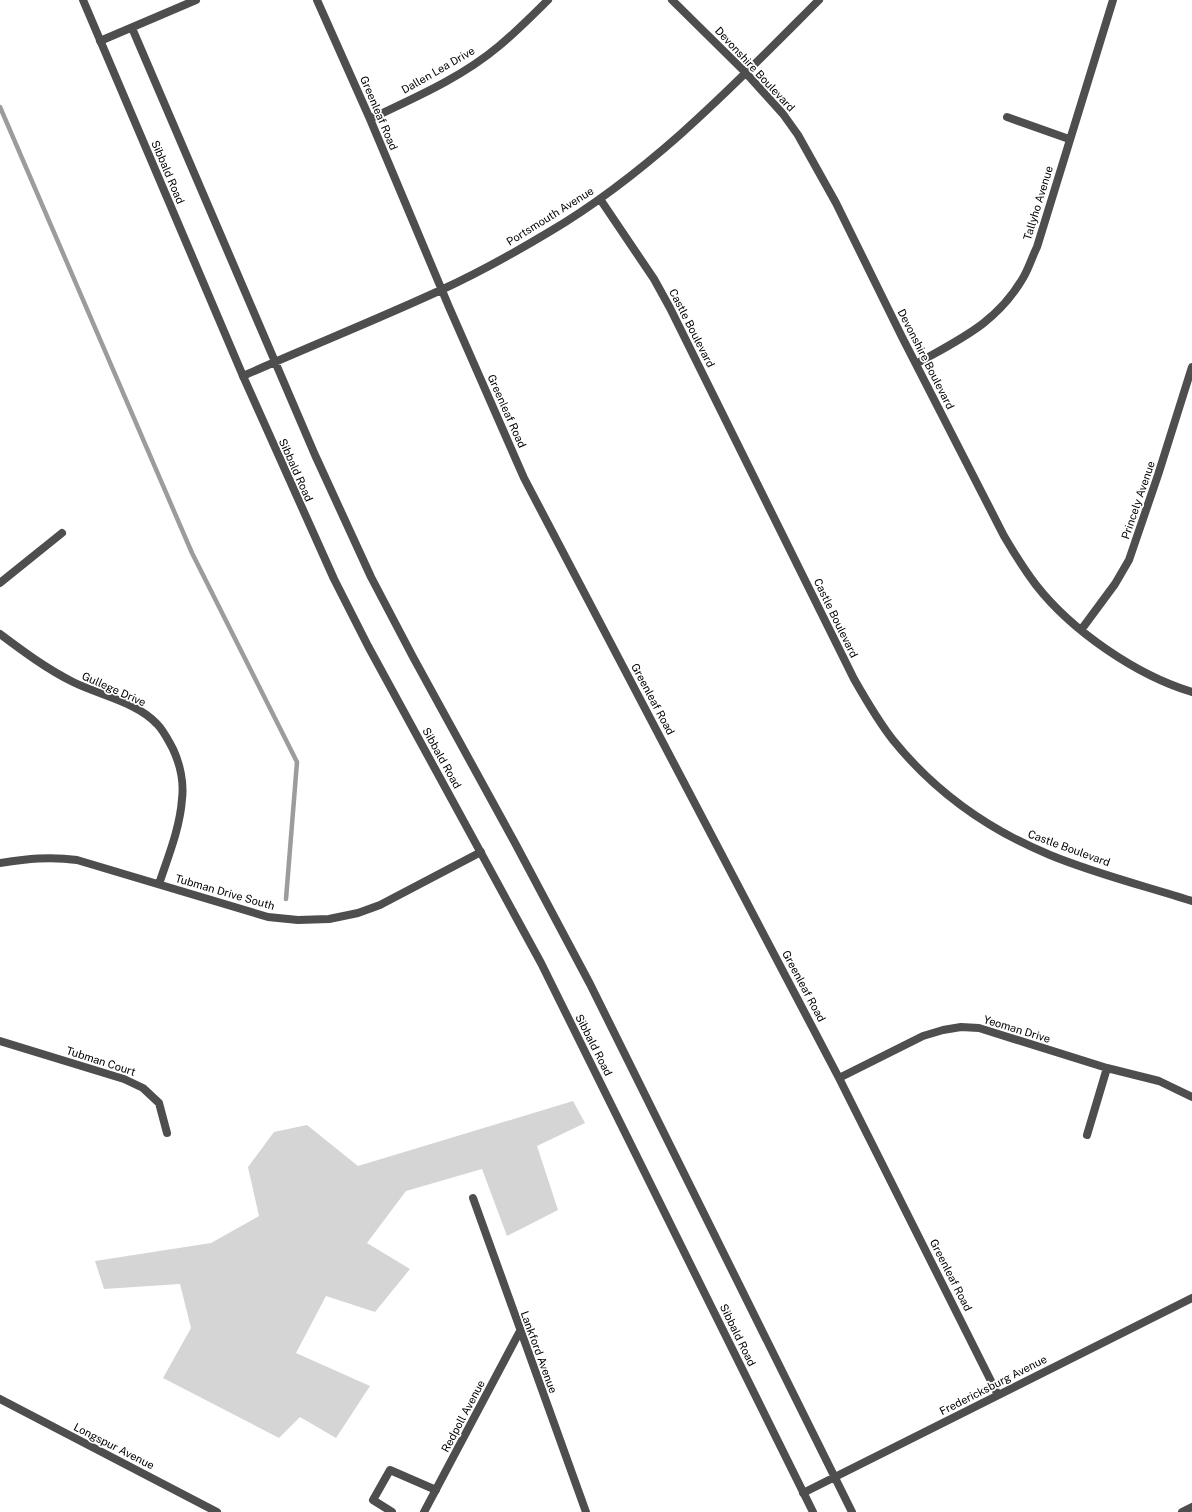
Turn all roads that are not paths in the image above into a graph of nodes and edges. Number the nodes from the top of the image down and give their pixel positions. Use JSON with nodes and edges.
{"nodes":[{"id":1,"x":83,"y":0,"type":"edge"},
{"id":2,"x":196,"y":0,"type":"edge"},
{"id":3,"x":317,"y":0,"type":"edge"},
{"id":4,"x":548,"y":0,"type":"edge"},
{"id":5,"x":672,"y":0,"type":"edge"},
{"id":6,"x":819,"y":0,"type":"edge"},
{"id":7,"x":1112,"y":0,"type":"edge"},
{"id":8,"x":132,"y":28,"type":"junction"},
{"id":9,"x":100,"y":41,"type":"junction"},
{"id":10,"x":746,"y":73,"type":"junction"},
{"id":11,"x":1007,"y":117,"type":"dead end"},
{"id":12,"x":370,"y":119,"type":"junction"},
{"id":13,"x":1069,"y":139,"type":"junction"},
{"id":14,"x":600,"y":199,"type":"junction"},
{"id":15,"x":442,"y":290,"type":"junction"},
{"id":16,"x":276,"y":362,"type":"junction"},
{"id":17,"x":916,"y":364,"type":"junction"},
{"id":18,"x":1192,"y":367,"type":"edge"},
{"id":19,"x":243,"y":376,"type":"junction"},
{"id":20,"x":62,"y":533,"type":"dead end"},
{"id":21,"x":0,"y":584,"type":"edge"},
{"id":22,"x":1081,"y":630,"type":"junction"},
{"id":23,"x":0,"y":634,"type":"edge"},
{"id":24,"x":1192,"y":692,"type":"edge"},
{"id":25,"x":481,"y":852,"type":"junction"},
{"id":26,"x":0,"y":863,"type":"edge"},
{"id":27,"x":159,"y":884,"type":"junction"},
{"id":28,"x":1192,"y":900,"type":"edge"},
{"id":29,"x":0,"y":1041,"type":"edge"},
{"id":30,"x":1107,"y":1068,"type":"junction"},
{"id":31,"x":839,"y":1078,"type":"junction"},
{"id":32,"x":1192,"y":1097,"type":"edge"},
{"id":33,"x":167,"y":1134,"type":"dead end"},
{"id":34,"x":1087,"y":1135,"type":"dead end"},
{"id":35,"x":473,"y":1198,"type":"dead end"},
{"id":36,"x":1192,"y":1298,"type":"edge"},
{"id":37,"x":520,"y":1331,"type":"junction"},
{"id":38,"x":998,"y":1395,"type":"junction"},
{"id":39,"x":0,"y":1399,"type":"edge"},
{"id":40,"x":835,"y":1477,"type":"junction"},
{"id":41,"x":436,"y":1490,"type":"junction"},
{"id":42,"x":803,"y":1493,"type":"junction"},
{"id":43,"x":1192,"y":1507,"type":"edge"},
{"id":44,"x":217,"y":1512,"type":"edge"},
{"id":45,"x":392,"y":1512,"type":"edge"},
{"id":46,"x":424,"y":1512,"type":"edge"},
{"id":47,"x":586,"y":1512,"type":"edge"},
{"id":48,"x":813,"y":1512,"type":"edge"},
{"id":49,"x":852,"y":1512,"type":"edge"},
{"id":50,"x":1182,"y":1512,"type":"edge"}],
"edges":[{"from":1,"to":9,"type":"street","name":"Sibbald Road"},
{"from":2,"to":8,"type":"street"},
{"from":3,"to":12,"type":"street","name":"Greenleaf Road"},
{"from":4,"to":12,"type":"street","name":"Dallen Lea Drive"},
{"from":5,"to":10,"type":"street","name":"Devonshire Boulevard"},
{"from":6,"to":10,"type":"street","name":"Portsmouth Avenue"},
{"from":7,"to":13,"type":"street","name":"Tallyho Avenue"},
{"from":8,"to":9,"type":"street"},
{"from":8,"to":16,"type":"street"},
{"from":9,"to":19,"type":"street","name":"Sibbald Road"},
{"from":10,"to":14,"type":"street","name":"Portsmouth Avenue"},
{"from":10,"to":17,"type":"street","name":"Devonshire Boulevard"},
{"from":11,"to":13,"type":"street"},
{"from":12,"to":15,"type":"street","name":"Greenleaf Road"},
{"from":13,"to":17,"type":"street","name":"Tallyho Avenue"},
{"from":14,"to":15,"type":"street","name":"Portsmouth Avenue"},
{"from":14,"to":28,"type":"street","name":"Castle Boulevard"},
{"from":15,"to":16,"type":"street","name":"Portsmouth Avenue"},
{"from":15,"to":31,"type":"street","name":"Greenleaf Road"},
{"from":16,"to":19,"type":"street","name":"Portsmouth Avenue"},
{"from":16,"to":40,"type":"street"},
{"from":17,"to":22,"type":"street","name":"Devonshire Boulevard"},
{"from":18,"to":22,"type":"street","name":"Princely Avenue"},
{"from":19,"to":25,"type":"street","name":"Sibbald Road"},
{"from":20,"to":21,"type":"street"},
{"from":22,"to":24,"type":"street","name":"Devonshire Boulevard"},
{"from":23,"to":27,"type":"street","name":"Gullege Drive"},
{"from":25,"to":27,"type":"street","name":"Tubman Drive South"},
{"from":25,"to":42,"type":"street","name":"Sibbald Road"},
{"from":26,"to":27,"type":"street","name":"Tubman Drive South"},
{"from":29,"to":33,"type":"street","name":"Tubman Court"},
{"from":30,"to":31,"type":"street","name":"Yeoman Drive"},
{"from":30,"to":32,"type":"street","name":"Yeoman Drive"},
{"from":30,"to":34,"type":"street"},
{"from":31,"to":38,"type":"street","name":"Greenleaf Road"},
{"from":35,"to":37,"type":"street","name":"Lankford Avenue"},
{"from":36,"to":38,"type":"street","name":"Fredericksburg Avenue"},
{"from":37,"to":41,"type":"street","name":"Redpoll Avenue"},
{"from":37,"to":47,"type":"street","name":"Lankford Avenue"},
{"from":38,"to":40,"type":"street","name":"Fredericksburg Avenue"},
{"from":39,"to":44,"type":"street","name":"Longspur Avenue"},
{"from":40,"to":42,"type":"street","name":"Fredericksburg Avenue"},
{"from":40,"to":49,"type":"street"},
{"from":41,"to":45,"type":"street"},
{"from":41,"to":46,"type":"street","name":"Redpoll Avenue"},
{"from":42,"to":48,"type":"street","name":"Sibbald Road"},
{"from":43,"to":50,"type":"street"}]}
